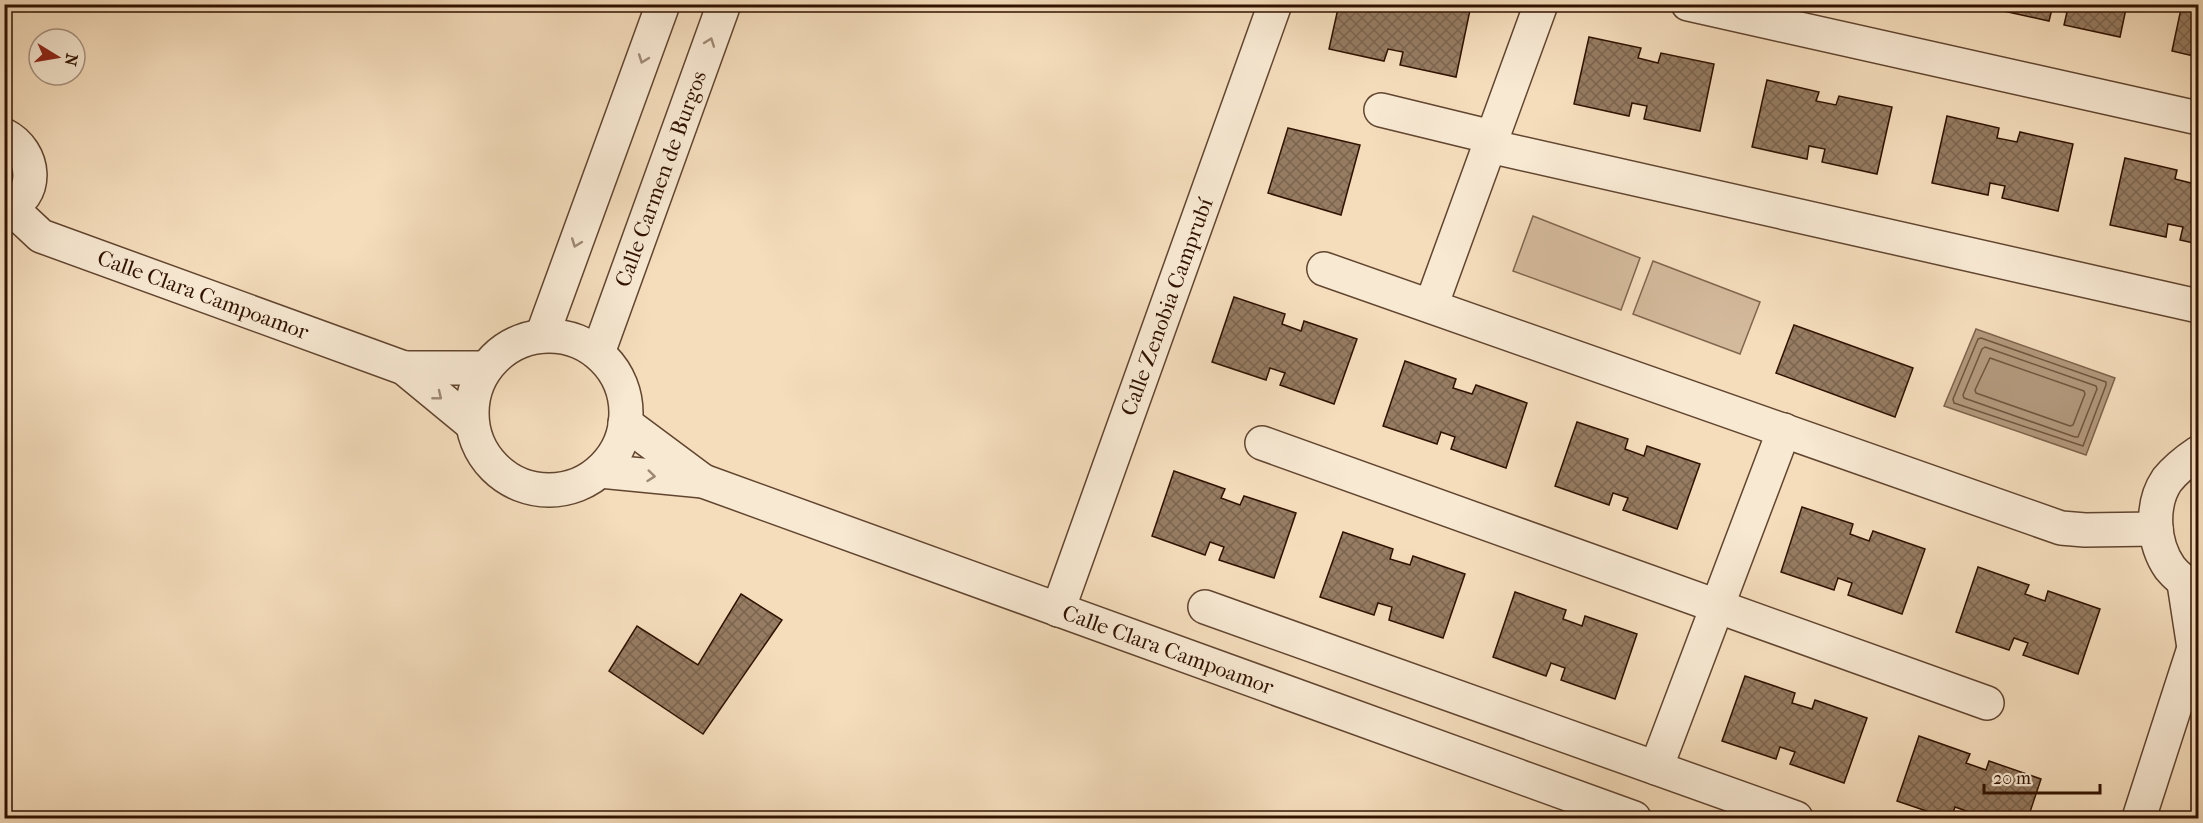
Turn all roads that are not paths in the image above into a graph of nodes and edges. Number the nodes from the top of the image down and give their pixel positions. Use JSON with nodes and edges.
{"nodes":[{"id":1,"x":663,"y":4,"type":"edge"},
{"id":2,"x":724,"y":4,"type":"edge"},
{"id":3,"x":1275,"y":4,"type":"edge"},
{"id":4,"x":1541,"y":4,"type":"edge"},
{"id":5,"x":1688,"y":4,"type":"edge"},
{"id":6,"x":1381,"y":110,"type":"dead end"},
{"id":7,"x":2199,"y":118,"type":"edge"},
{"id":8,"x":4,"y":135,"type":"edge"},
{"id":9,"x":1491,"y":142,"type":"junction"},
{"id":10,"x":8,"y":209,"type":"edge"},
{"id":11,"x":1324,"y":269,"type":"dead end"},
{"id":12,"x":1431,"y":306,"type":"junction"},
{"id":13,"x":2199,"y":306,"type":"edge"},
{"id":14,"x":542,"y":336,"type":"junction"},
{"id":15,"x":598,"y":353,"type":"junction"},
{"id":16,"x":486,"y":368,"type":"junction"},
{"id":17,"x":404,"y":369,"type":"junction"},
{"id":18,"x":625,"y":423,"type":"junction"},
{"id":19,"x":472,"y":424,"type":"junction"},
{"id":20,"x":1784,"y":430,"type":"junction"},
{"id":21,"x":1262,"y":443,"type":"dead end"},
{"id":22,"x":2199,"y":453,"type":"edge"},
{"id":23,"x":600,"y":471,"type":"junction"},
{"id":24,"x":703,"y":481,"type":"junction"},
{"id":25,"x":2156,"y":529,"type":"junction"},
{"id":26,"x":2192,"y":587,"type":"edge"},
{"id":27,"x":1205,"y":607,"type":"dead end"},
{"id":28,"x":1717,"y":607,"type":"junction"},
{"id":29,"x":1058,"y":610,"type":"junction"},
{"id":30,"x":2196,"y":645,"type":"edge"},
{"id":31,"x":1987,"y":703,"type":"dead end"},
{"id":32,"x":1656,"y":768,"type":"junction"},
{"id":33,"x":1634,"y":819,"type":"edge"},
{"id":34,"x":1796,"y":819,"type":"edge"},
{"id":35,"x":2139,"y":819,"type":"edge"}],
"edges":[{"from":1,"to":14,"type":"street","one_way":true},
{"from":15,"to":2,"type":"street","name":"Calle Carmen de Burgos","one_way":true},
{"from":3,"to":29,"type":"street","name":"Calle Zenobia Camprubí"},
{"from":4,"to":9,"type":"street"},
{"from":5,"to":7,"type":"street"},
{"from":6,"to":9,"type":"street"},
{"from":8,"to":10,"type":"street"},
{"from":9,"to":12,"type":"street"},
{"from":9,"to":13,"type":"street"},
{"from":10,"to":17,"type":"street","name":"Calle Clara Campoamor"},
{"from":11,"to":12,"type":"street"},
{"from":12,"to":20,"type":"street"},
{"from":14,"to":15,"type":"street"},
{"from":14,"to":16,"type":"street"},
{"from":15,"to":18,"type":"street"},
{"from":16,"to":17,"type":"street","name":"Calle Clara Campoamor"},
{"from":16,"to":19,"type":"street"},
{"from":17,"to":19,"type":"street","name":"Calle Clara Campoamor","one_way":true},
{"from":18,"to":23,"type":"street"},
{"from":18,"to":24,"type":"street","name":"Calle Clara Campoamor"},
{"from":19,"to":23,"type":"street"},
{"from":20,"to":25,"type":"street"},
{"from":20,"to":28,"type":"street"},
{"from":21,"to":28,"type":"street"},
{"from":22,"to":25,"type":"street"},
{"from":23,"to":24,"type":"street","name":"Calle Clara Campoamor","one_way":true},
{"from":24,"to":29,"type":"street","name":"Calle Clara Campoamor"},
{"from":25,"to":26,"type":"street"},
{"from":26,"to":30,"type":"street"},
{"from":27,"to":32,"type":"street"},
{"from":28,"to":31,"type":"street"},
{"from":28,"to":32,"type":"street"},
{"from":29,"to":33,"type":"street","name":"Calle Clara Campoamor"},
{"from":30,"to":35,"type":"street"},
{"from":32,"to":34,"type":"street"}]}
